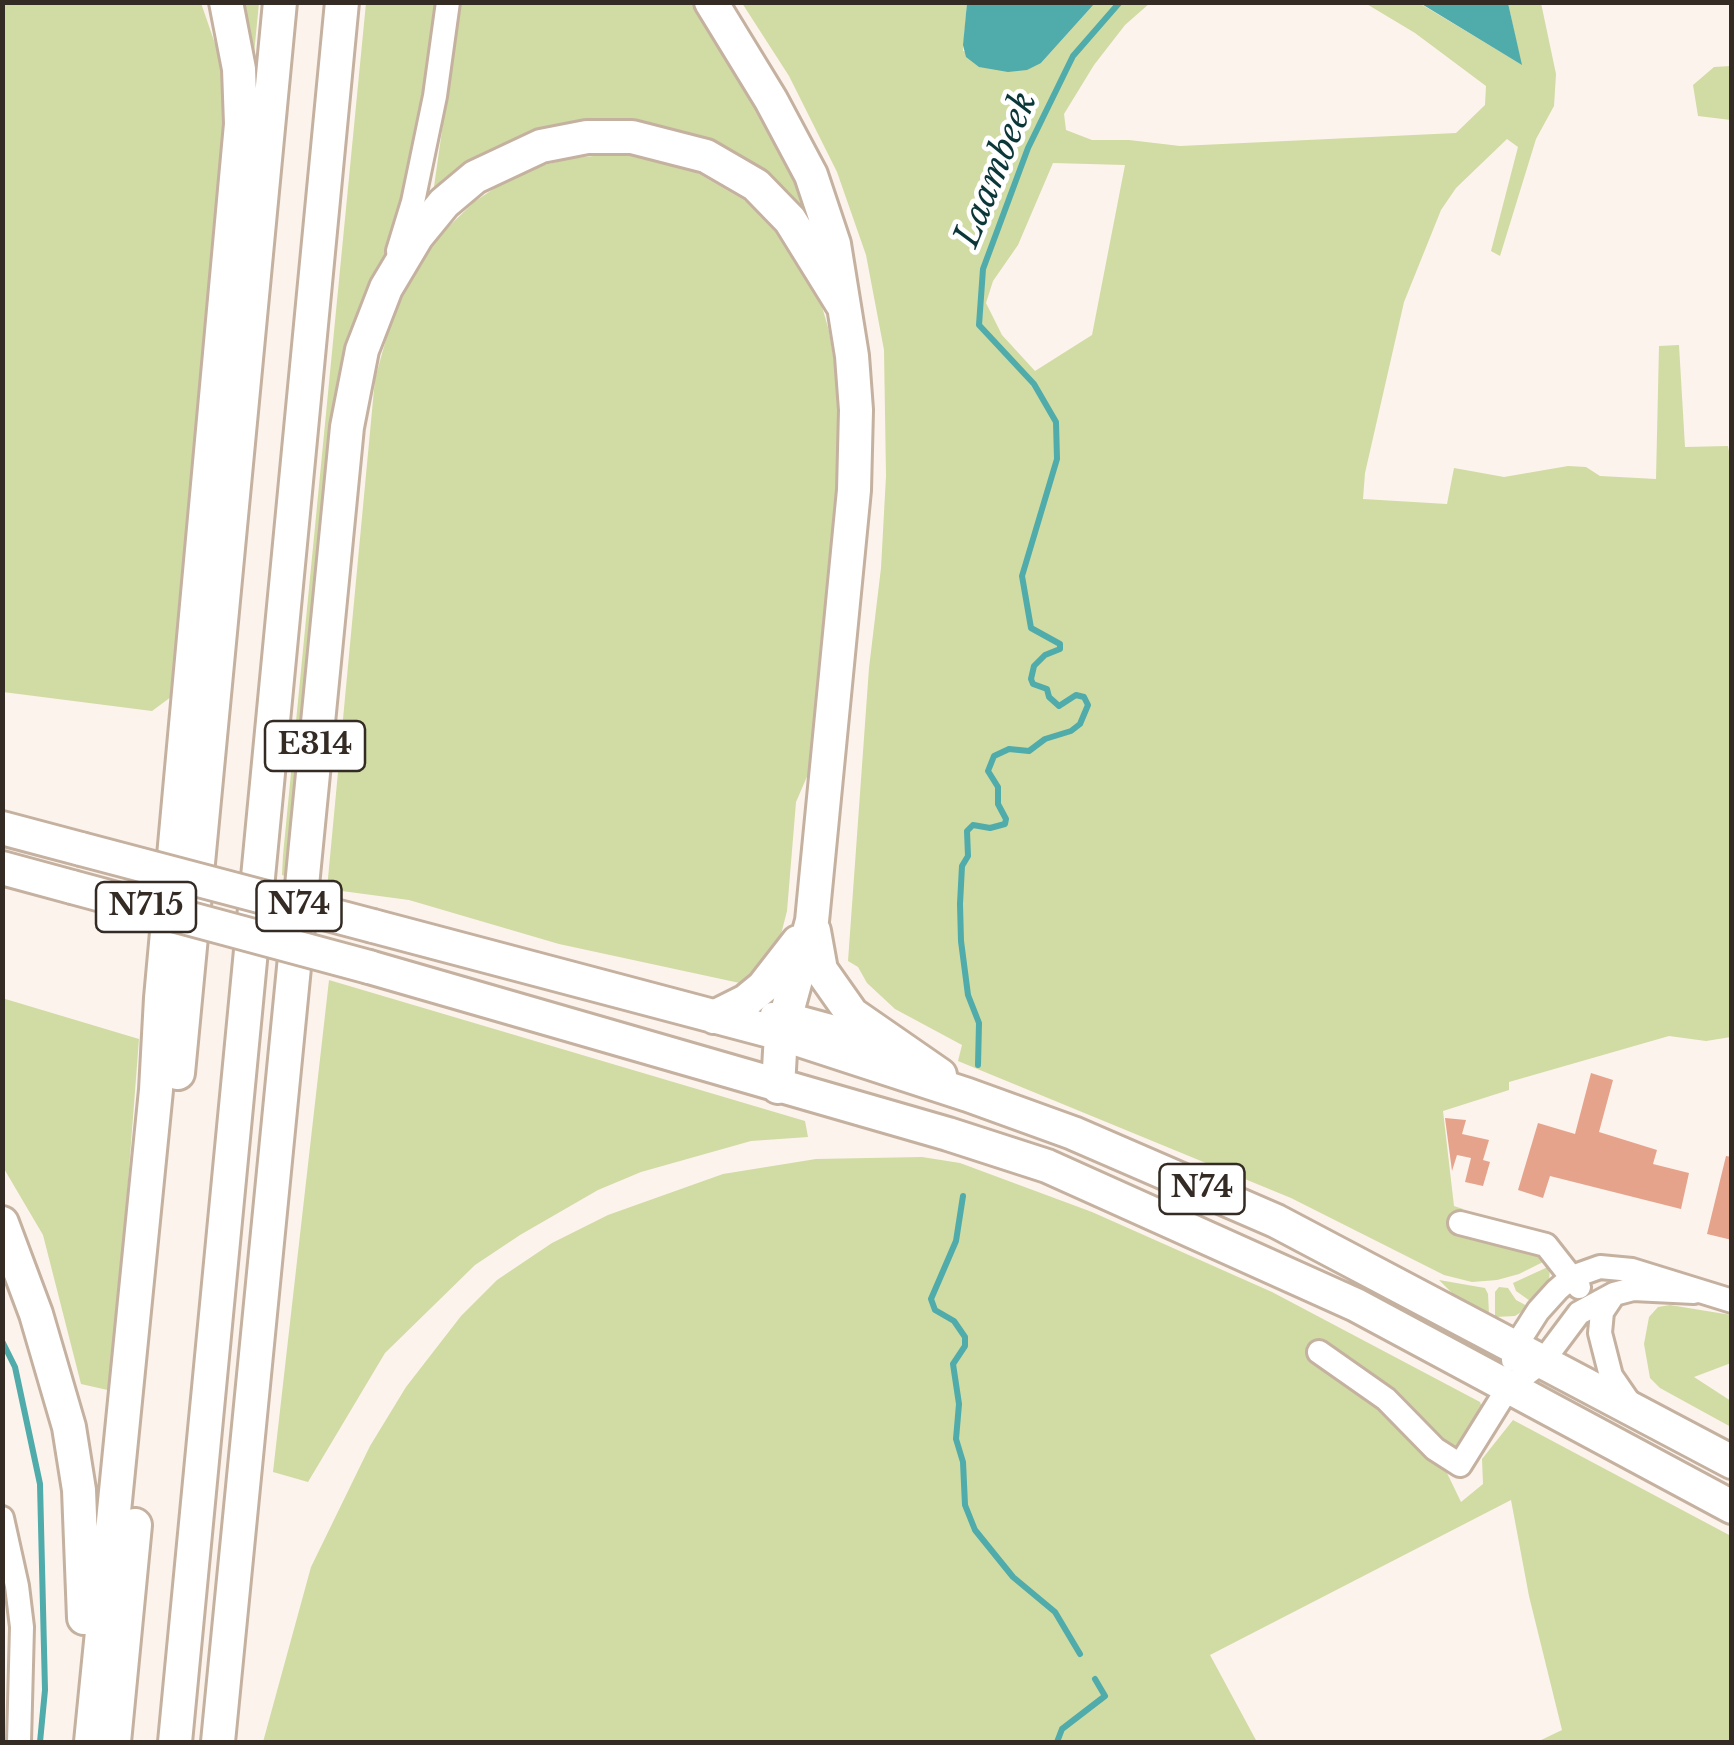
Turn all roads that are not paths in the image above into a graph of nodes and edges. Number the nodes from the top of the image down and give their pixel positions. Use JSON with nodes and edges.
{"nodes":[{"id":1,"x":210,"y":2,"type":"edge"},
{"id":2,"x":226,"y":2,"type":"edge"},
{"id":3,"x":280,"y":2,"type":"edge"},
{"id":4,"x":342,"y":2,"type":"edge"},
{"id":5,"x":448,"y":2,"type":"edge"},
{"id":6,"x":711,"y":2,"type":"edge"},
{"id":7,"x":239,"y":152,"type":"junction"},
{"id":8,"x":386,"y":288,"type":"junction"},
{"id":9,"x":842,"y":304,"type":"junction"},
{"id":10,"x":2,"y":828,"type":"edge"},
{"id":11,"x":2,"y":868,"type":"edge"},
{"id":12,"x":224,"y":886,"type":"joint"},
{"id":13,"x":812,"y":921,"type":"junction"},
{"id":14,"x":220,"y":927,"type":"joint"},
{"id":15,"x":821,"y":970,"type":"junction"},
{"id":16,"x":714,"y":1017,"type":"junction"},
{"id":17,"x":794,"y":1027,"type":"junction"},
{"id":18,"x":890,"y":1042,"type":"junction"},
{"id":19,"x":778,"y":1088,"type":"junction"},
{"id":20,"x":968,"y":1095,"type":"junction"},
{"id":21,"x":2,"y":1223,"type":"edge"},
{"id":22,"x":1460,"y":1223,"type":"dead end"},
{"id":23,"x":1572,"y":1277,"type":"junction"},
{"id":24,"x":1694,"y":1292,"type":"junction"},
{"id":25,"x":1603,"y":1299,"type":"junction"},
{"id":26,"x":1732,"y":1300,"type":"edge"},
{"id":27,"x":1319,"y":1352,"type":"dead end"},
{"id":28,"x":1529,"y":1354,"type":"junction"},
{"id":29,"x":1508,"y":1388,"type":"junction"},
{"id":30,"x":1635,"y":1410,"type":"junction"},
{"id":31,"x":1732,"y":1462,"type":"edge"},
{"id":32,"x":1732,"y":1507,"type":"edge"},
{"id":33,"x":2,"y":1518,"type":"edge"},
{"id":34,"x":19,"y":1742,"type":"edge"},
{"id":35,"x":82,"y":1742,"type":"edge"},
{"id":36,"x":90,"y":1742,"type":"edge"},
{"id":37,"x":114,"y":1742,"type":"edge"},
{"id":38,"x":175,"y":1742,"type":"edge"},
{"id":39,"x":218,"y":1742,"type":"edge"}],
"edges":[{"from":1,"to":7,"type":"highway"},
{"from":2,"to":7,"type":"highway"},
{"from":3,"to":37,"type":"highway"},
{"from":4,"to":38,"type":"highway","number":"E314"},
{"from":5,"to":8,"type":"street"},
{"from":6,"to":9,"type":"highway","number":"E314"},
{"from":7,"to":36,"type":"highway"},
{"from":8,"to":9,"type":"highway","number":"E314"},
{"from":8,"to":39,"type":"highway","number":"E314"},
{"from":9,"to":13,"type":"highway","number":"E314"},
{"from":10,"to":12,"type":"highway","number":"N715","bridge":true},
{"from":11,"to":14,"type":"highway","number":"N715","bridge":true},
{"from":12,"to":16,"type":"highway","number":"N74","bridge":true},
{"from":13,"to":15,"type":"highway","number":"E314"},
{"from":13,"to":16,"type":"highway","number":"E314"},
{"from":13,"to":17,"type":"highway","number":"E314"},
{"from":14,"to":19,"type":"highway","number":"N74","bridge":true},
{"from":15,"to":17,"type":"highway","number":"E314"},
{"from":15,"to":18,"type":"highway","number":"E314"},
{"from":16,"to":17,"type":"highway","number":"N74"},
{"from":17,"to":18,"type":"street","number":"N74"},
{"from":17,"to":19,"type":"highway","number":"E314"},
{"from":17,"to":20,"type":"highway","number":"N74"},
{"from":18,"to":20,"type":"highway","number":"N74"},
{"from":19,"to":29,"type":"highway","number":"N74"},
{"from":20,"to":28,"type":"highway","number":"N74"},
{"from":21,"to":35,"type":"highway"},
{"from":22,"to":23,"type":"street"},
{"from":23,"to":24,"type":"street"},
{"from":23,"to":25,"type":"street"},
{"from":23,"to":28,"type":"street"},
{"from":24,"to":25,"type":"street"},
{"from":24,"to":26,"type":"street"},
{"from":25,"to":28,"type":"street"},
{"from":25,"to":30,"type":"street"},
{"from":27,"to":29,"type":"street"},
{"from":28,"to":29,"type":"street"},
{"from":28,"to":30,"type":"highway","number":"N74"},
{"from":29,"to":32,"type":"highway","number":"N74"},
{"from":30,"to":31,"type":"highway","number":"N74"},
{"from":33,"to":34,"type":"street"}]}
